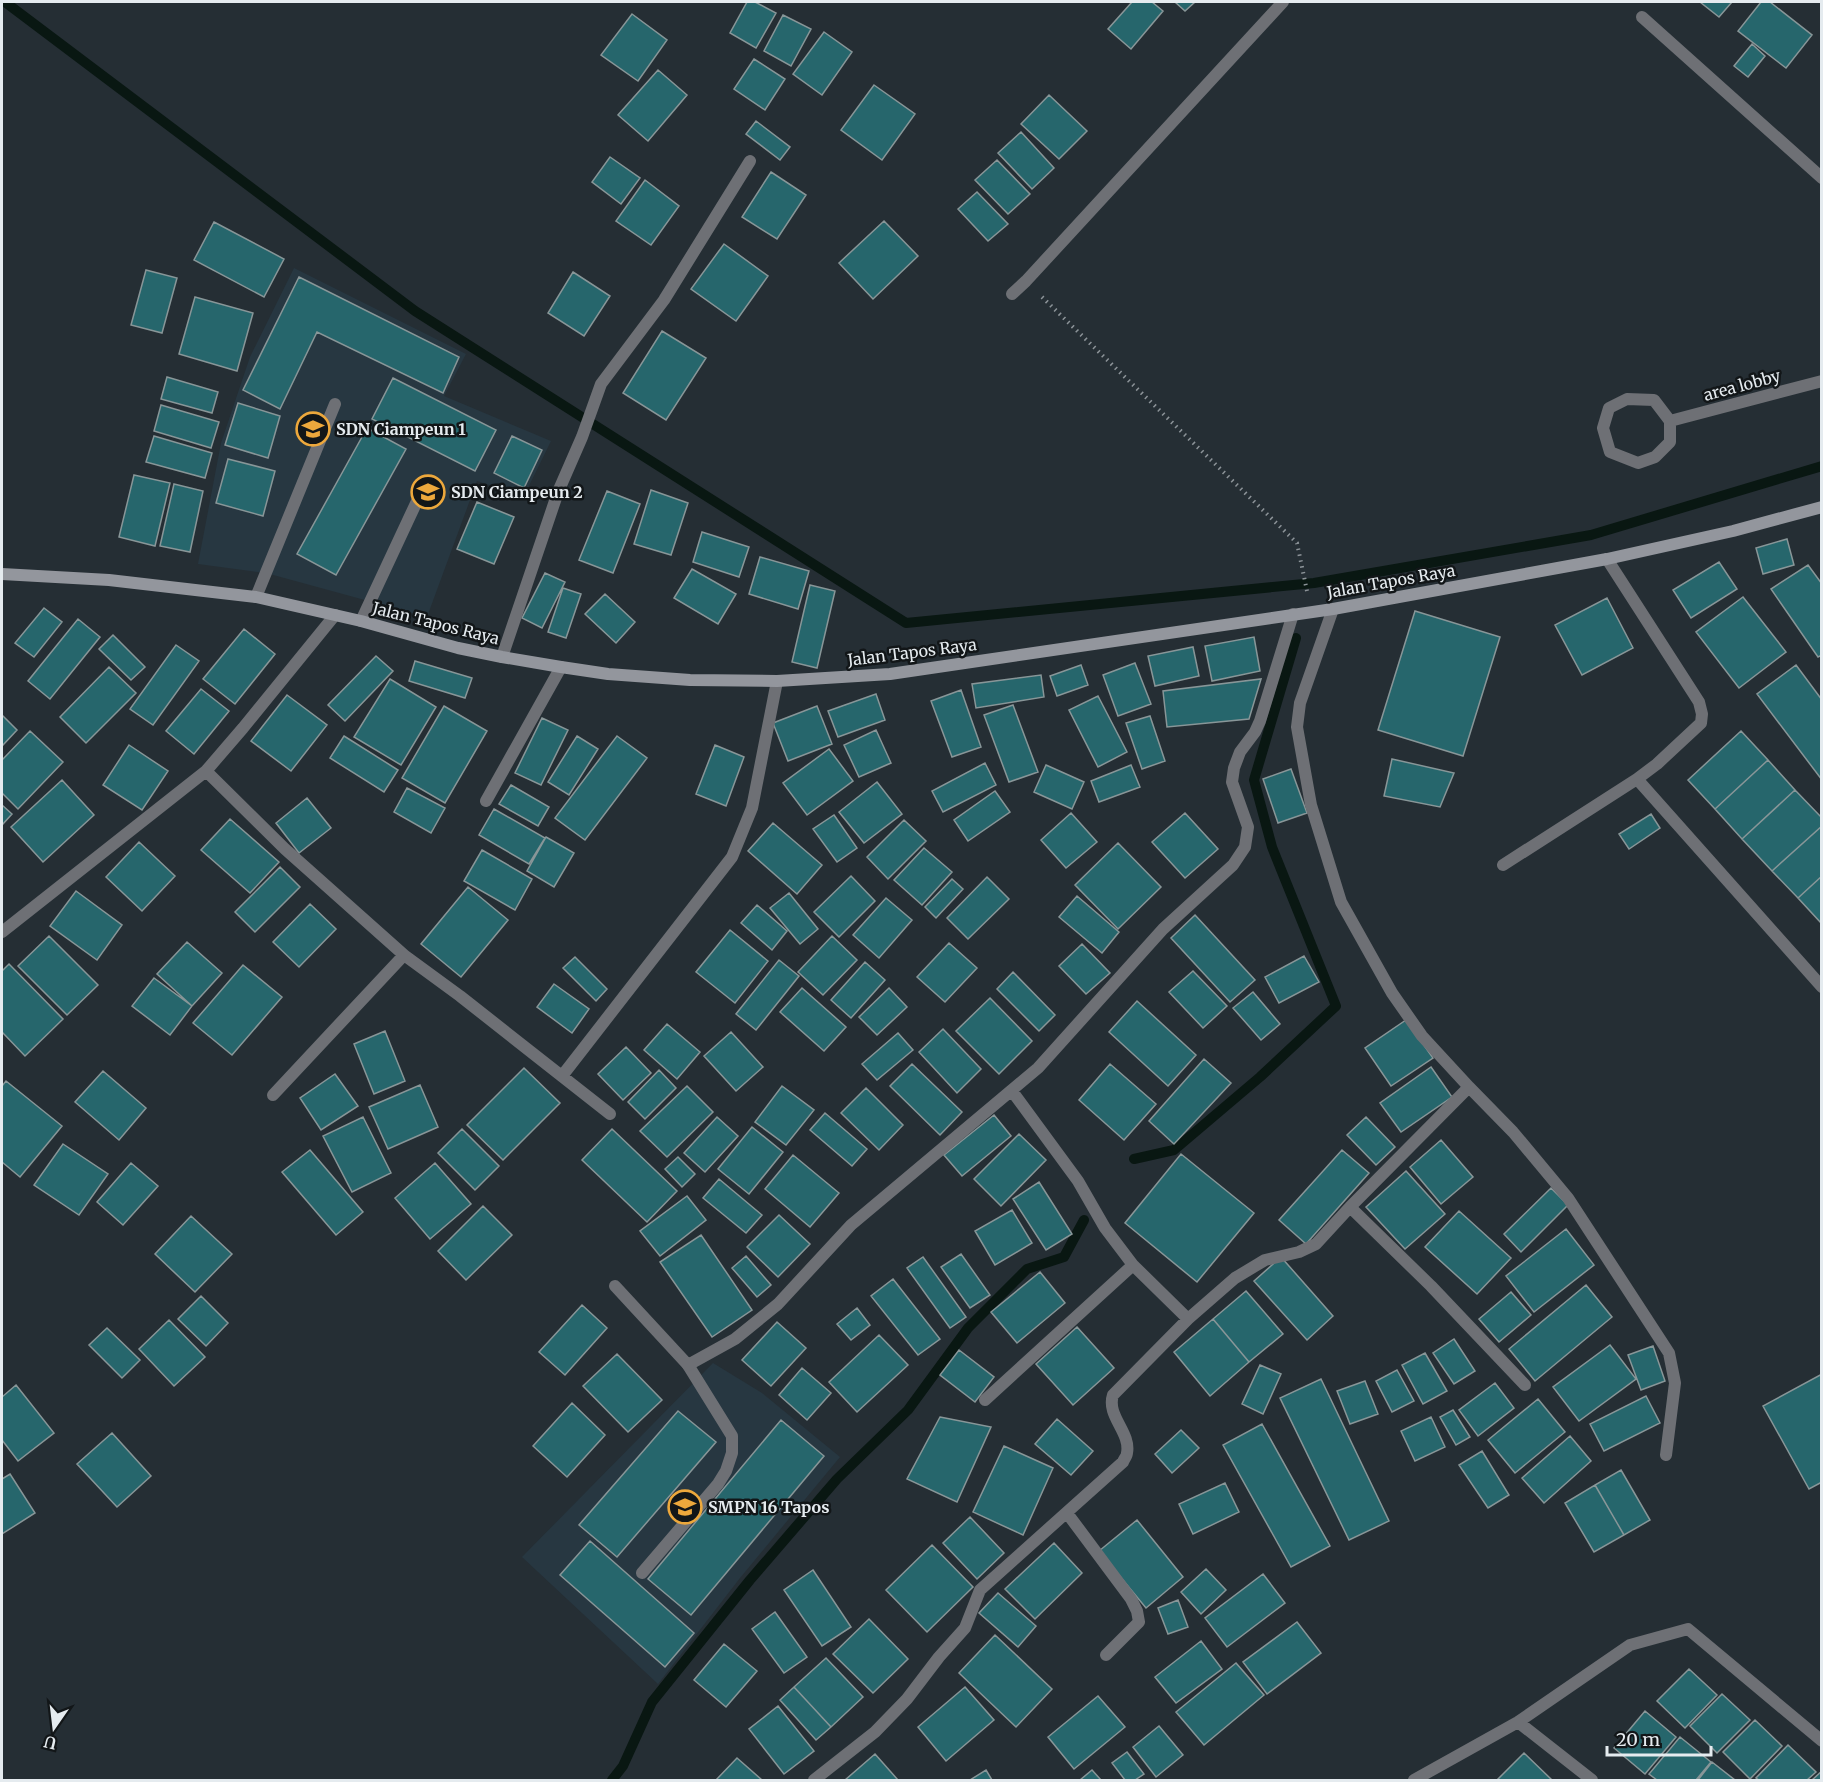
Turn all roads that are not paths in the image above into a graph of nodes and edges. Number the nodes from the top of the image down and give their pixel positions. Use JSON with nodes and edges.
{"nodes":[{"id":1,"x":1283,"y":2,"type":"edge"},
{"id":2,"x":1642,"y":16,"type":"dead end"},
{"id":3,"x":750,"y":161,"type":"dead end"},
{"id":4,"x":1821,"y":178,"type":"edge"},
{"id":5,"x":1012,"y":294,"type":"dead end"},
{"id":6,"x":1821,"y":381,"type":"edge"},
{"id":7,"x":335,"y":404,"type":"dead end"},
{"id":8,"x":1670,"y":421,"type":"junction"},
{"id":9,"x":418,"y":499,"type":"dead end"},
{"id":10,"x":1821,"y":507,"type":"edge"},
{"id":11,"x":1608,"y":559,"type":"junction"},
{"id":12,"x":2,"y":574,"type":"edge"},
{"id":13,"x":256,"y":597,"type":"junction"},
{"id":14,"x":1333,"y":609,"type":"junction"},
{"id":15,"x":1293,"y":614,"type":"junction"},
{"id":16,"x":335,"y":615,"type":"junction"},
{"id":17,"x":361,"y":621,"type":"junction"},
{"id":18,"x":502,"y":657,"type":"junction"},
{"id":19,"x":561,"y":667,"type":"junction"},
{"id":20,"x":777,"y":681,"type":"junction"},
{"id":21,"x":206,"y":771,"type":"junction"},
{"id":22,"x":1637,"y":779,"type":"junction"},
{"id":23,"x":486,"y":801,"type":"dead end"},
{"id":24,"x":1503,"y":865,"type":"dead end"},
{"id":25,"x":2,"y":932,"type":"edge"},
{"id":26,"x":404,"y":955,"type":"junction"},
{"id":27,"x":1821,"y":987,"type":"edge"},
{"id":28,"x":562,"y":1076,"type":"junction"},
{"id":29,"x":1469,"y":1088,"type":"junction"},
{"id":30,"x":1012,"y":1091,"type":"junction"},
{"id":31,"x":273,"y":1095,"type":"dead end"},
{"id":32,"x":610,"y":1114,"type":"dead end"},
{"id":33,"x":1350,"y":1207,"type":"junction"},
{"id":34,"x":1133,"y":1265,"type":"junction"},
{"id":35,"x":615,"y":1286,"type":"dead end"},
{"id":36,"x":1188,"y":1319,"type":"junction"},
{"id":37,"x":688,"y":1365,"type":"junction"},
{"id":38,"x":1526,"y":1385,"type":"dead end"},
{"id":39,"x":985,"y":1400,"type":"dead end"},
{"id":40,"x":1666,"y":1455,"type":"dead end"},
{"id":41,"x":1067,"y":1513,"type":"junction"},
{"id":42,"x":642,"y":1573,"type":"dead end"},
{"id":43,"x":1106,"y":1654,"type":"dead end"},
{"id":44,"x":1518,"y":1722,"type":"junction"},
{"id":45,"x":1821,"y":1741,"type":"edge"},
{"id":46,"x":814,"y":1780,"type":"edge"},
{"id":47,"x":1414,"y":1780,"type":"edge"},
{"id":48,"x":1592,"y":1780,"type":"edge"}],
"edges":[{"from":1,"to":5,"type":"street"},
{"from":2,"to":4,"type":"street"},
{"from":3,"to":18,"type":"street"},
{"from":6,"to":8,"type":"street","name":"area lobby"},
{"from":7,"to":13,"type":"street"},
{"from":8,"to":8,"type":"street"},
{"from":9,"to":17,"type":"street"},
{"from":10,"to":11,"type":"main road","name":"Jalan Tapos Raya"},
{"from":11,"to":14,"type":"main road","name":"Jalan Tapos Raya"},
{"from":11,"to":22,"type":"street"},
{"from":12,"to":13,"type":"main road","name":"Jalan Tapos Raya"},
{"from":13,"to":16,"type":"main road","name":"Jalan Tapos Raya"},
{"from":14,"to":15,"type":"main road","name":"Jalan Tapos Raya"},
{"from":14,"to":29,"type":"street"},
{"from":15,"to":20,"type":"main road","name":"Jalan Tapos Raya"},
{"from":15,"to":30,"type":"street"},
{"from":16,"to":17,"type":"main road","name":"Jalan Tapos Raya"},
{"from":16,"to":21,"type":"street"},
{"from":17,"to":18,"type":"main road","name":"Jalan Tapos Raya"},
{"from":18,"to":19,"type":"main road","name":"Jalan Tapos Raya"},
{"from":19,"to":20,"type":"main road","name":"Jalan Tapos Raya"},
{"from":19,"to":23,"type":"street"},
{"from":20,"to":28,"type":"street"},
{"from":21,"to":25,"type":"street"},
{"from":21,"to":26,"type":"street"},
{"from":22,"to":24,"type":"street"},
{"from":22,"to":27,"type":"street"},
{"from":26,"to":28,"type":"street"},
{"from":26,"to":31,"type":"street"},
{"from":28,"to":32,"type":"street"},
{"from":29,"to":33,"type":"street"},
{"from":29,"to":40,"type":"street"},
{"from":30,"to":34,"type":"street"},
{"from":30,"to":37,"type":"street"},
{"from":33,"to":36,"type":"street"},
{"from":33,"to":38,"type":"street"},
{"from":34,"to":36,"type":"street"},
{"from":34,"to":39,"type":"street"},
{"from":35,"to":37,"type":"street"},
{"from":36,"to":41,"type":"street"},
{"from":37,"to":42,"type":"street"},
{"from":41,"to":43,"type":"street"},
{"from":41,"to":46,"type":"street"},
{"from":44,"to":45,"type":"street"},
{"from":44,"to":47,"type":"street"},
{"from":44,"to":48,"type":"street"}]}
